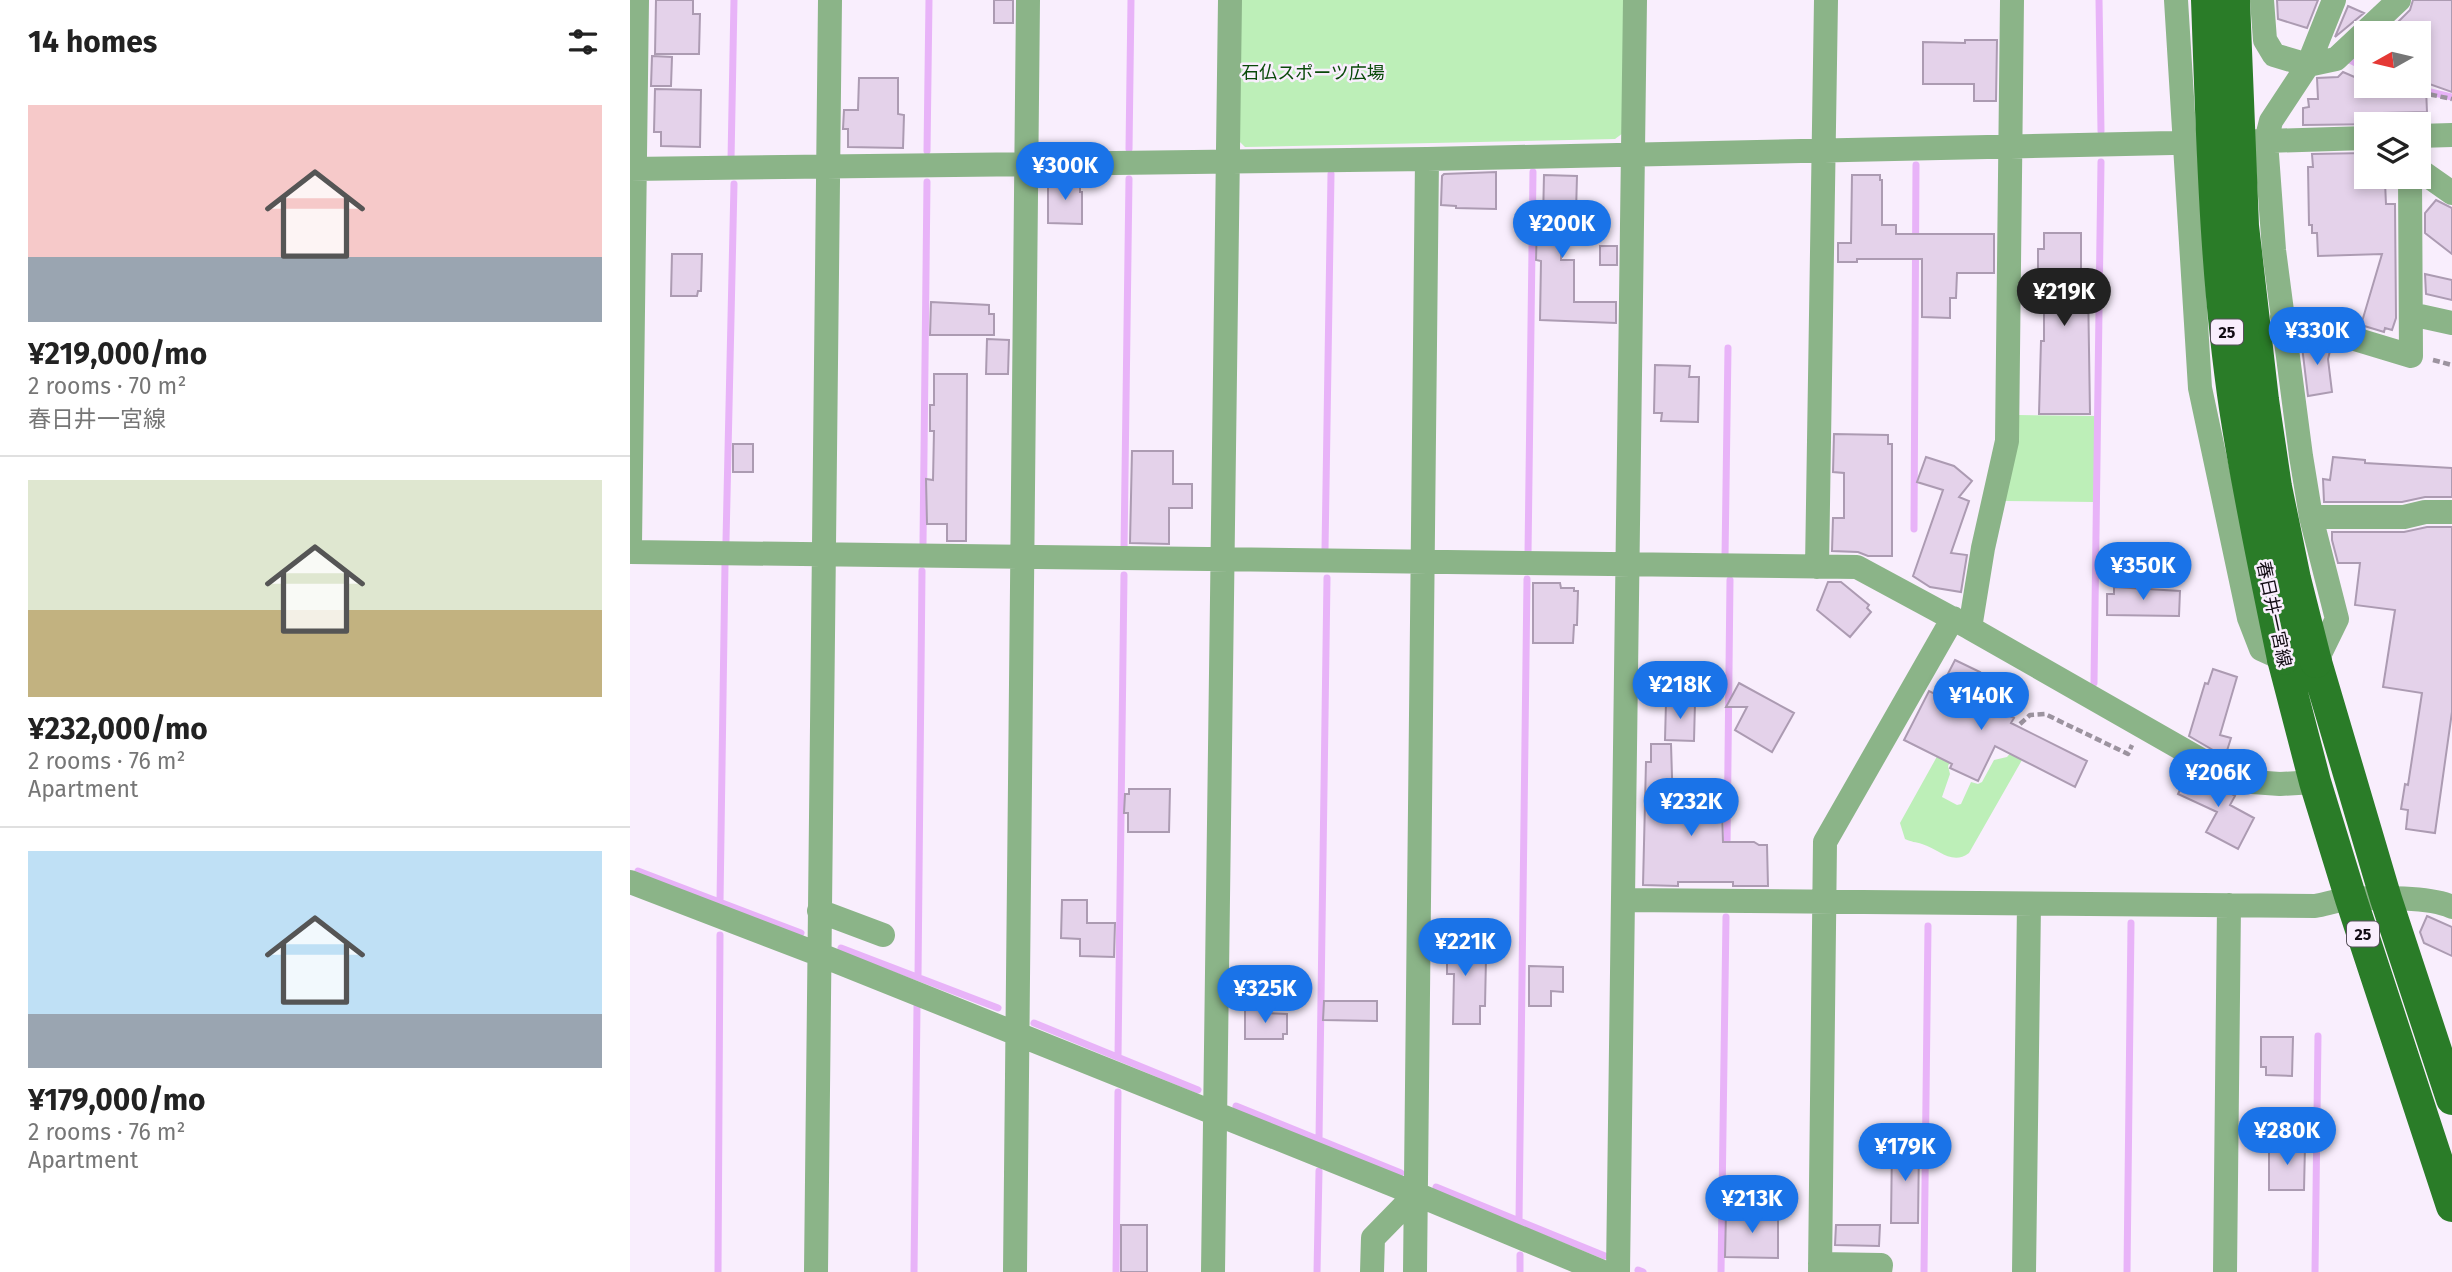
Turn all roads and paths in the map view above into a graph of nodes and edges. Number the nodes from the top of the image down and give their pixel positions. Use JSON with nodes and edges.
{"nodes":[{"id":1,"x":637,"y":0,"type":"edge"},
{"id":2,"x":830,"y":0,"type":"edge"},
{"id":3,"x":1028,"y":0,"type":"edge"},
{"id":4,"x":1230,"y":0,"type":"edge"},
{"id":5,"x":1635,"y":0,"type":"edge"},
{"id":6,"x":1826,"y":0,"type":"edge"},
{"id":7,"x":2012,"y":0,"type":"edge"},
{"id":8,"x":2176,"y":0,"type":"edge"},
{"id":9,"x":2207,"y":0,"type":"edge"},
{"id":10,"x":2234,"y":0,"type":"edge"},
{"id":11,"x":2262,"y":0,"type":"edge"},
{"id":12,"x":2334,"y":0,"type":"edge"},
{"id":13,"x":2399,"y":0,"type":"edge"},
{"id":14,"x":2308,"y":65,"type":"junction"},
{"id":15,"x":2431,"y":95,"type":"edge"},
{"id":16,"x":2452,"y":99,"type":"edge"},
{"id":17,"x":2452,"y":135,"type":"edge"},
{"id":18,"x":2431,"y":136,"type":"edge"},
{"id":19,"x":2354,"y":138,"type":"edge"},
{"id":20,"x":2266,"y":141,"type":"junction"},
{"id":21,"x":2183,"y":144,"type":"junction"},
{"id":22,"x":2011,"y":147,"type":"junction"},
{"id":23,"x":1825,"y":151,"type":"junction"},
{"id":24,"x":1633,"y":155,"type":"junction"},
{"id":25,"x":1427,"y":159,"type":"junction"},
{"id":26,"x":1228,"y":160,"type":"junction"},
{"id":27,"x":1027,"y":163,"type":"junction"},
{"id":28,"x":828,"y":166,"type":"junction"},
{"id":29,"x":632,"y":169,"type":"edge"},
{"id":30,"x":2431,"y":178,"type":"edge"},
{"id":31,"x":2410,"y":189,"type":"edge"},
{"id":32,"x":2452,"y":193,"type":"edge"},
{"id":33,"x":2411,"y":314,"type":"junction"},
{"id":34,"x":2282,"y":317,"type":"junction"},
{"id":35,"x":2452,"y":323,"type":"edge"},
{"id":36,"x":2452,"y":512,"type":"edge"},
{"id":37,"x":2311,"y":517,"type":"junction"},
{"id":38,"x":630,"y":544,"type":"edge"},
{"id":39,"x":630,"y":552,"type":"edge"},
{"id":40,"x":825,"y":555,"type":"junction"},
{"id":41,"x":1023,"y":557,"type":"junction"},
{"id":42,"x":1222,"y":559,"type":"junction"},
{"id":43,"x":1423,"y":562,"type":"junction"},
{"id":44,"x":1628,"y":564,"type":"junction"},
{"id":45,"x":1817,"y":567,"type":"junction"},
{"id":46,"x":1961,"y":623,"type":"junction"},
{"id":47,"x":2283,"y":659,"type":"junction"},
{"id":48,"x":2316,"y":662,"type":"junction"},
{"id":49,"x":2021,"y":724,"type":"dead end"},
{"id":50,"x":2141,"y":725,"type":"junction"},
{"id":51,"x":2315,"y":782,"type":"junction"},
{"id":52,"x":630,"y":883,"type":"edge"},
{"id":53,"x":2351,"y":899,"type":"junction"},
{"id":54,"x":2386,"y":899,"type":"junction"},
{"id":55,"x":1623,"y":900,"type":"junction"},
{"id":56,"x":1824,"y":902,"type":"junction"},
{"id":57,"x":2029,"y":904,"type":"junction"},
{"id":58,"x":2229,"y":905,"type":"junction"},
{"id":59,"x":2452,"y":907,"type":"edge"},
{"id":60,"x":819,"y":912,"type":"junction"},
{"id":61,"x":883,"y":935,"type":"dead end"},
{"id":62,"x":818,"y":954,"type":"junction"},
{"id":63,"x":1018,"y":1034,"type":"junction"},
{"id":64,"x":2452,"y":1099,"type":"edge"},
{"id":65,"x":1215,"y":1114,"type":"junction"},
{"id":66,"x":1416,"y":1194,"type":"junction"},
{"id":67,"x":2452,"y":1206,"type":"edge"},
{"id":68,"x":1820,"y":1268,"type":"edge"},
{"id":69,"x":816,"y":1272,"type":"edge"},
{"id":70,"x":1015,"y":1272,"type":"edge"},
{"id":71,"x":1213,"y":1272,"type":"edge"},
{"id":72,"x":1372,"y":1272,"type":"edge"},
{"id":73,"x":1415,"y":1272,"type":"edge"},
{"id":74,"x":1603,"y":1272,"type":"edge"},
{"id":75,"x":1618,"y":1272,"type":"edge"},
{"id":76,"x":1880,"y":1272,"type":"edge"},
{"id":77,"x":2024,"y":1272,"type":"edge"},
{"id":78,"x":2225,"y":1272,"type":"edge"}],
"edges":[{"from":1,"to":29,"type":"street"},
{"from":2,"to":28,"type":"street"},
{"from":3,"to":27,"type":"street"},
{"from":4,"to":26,"type":"street"},
{"from":5,"to":24,"type":"street"},
{"from":6,"to":23,"type":"street"},
{"from":7,"to":22,"type":"street"},
{"from":8,"to":21,"type":"street"},
{"from":9,"to":47,"type":"main road","name":"春日井一宮線","number":"25","bridge":true},
{"from":10,"to":48,"type":"main road","name":"春日井一宮線","number":"25","bridge":true},
{"from":11,"to":14,"type":"street"},
{"from":12,"to":14,"type":"street"},
{"from":13,"to":14,"type":"street"},
{"from":14,"to":20,"type":"street"},
{"from":15,"to":16,"type":"path"},
{"from":17,"to":18,"type":"street"},
{"from":19,"to":20,"type":"street"},
{"from":20,"to":21,"type":"street"},
{"from":20,"to":34,"type":"street"},
{"from":21,"to":22,"type":"street"},
{"from":21,"to":47,"type":"street"},
{"from":22,"to":23,"type":"street"},
{"from":22,"to":46,"type":"street"},
{"from":23,"to":24,"type":"street"},
{"from":23,"to":45,"type":"street"},
{"from":24,"to":25,"type":"street"},
{"from":24,"to":44,"type":"street"},
{"from":25,"to":26,"type":"street"},
{"from":25,"to":43,"type":"street"},
{"from":26,"to":27,"type":"street"},
{"from":26,"to":42,"type":"street"},
{"from":27,"to":28,"type":"street"},
{"from":27,"to":41,"type":"street"},
{"from":28,"to":29,"type":"street"},
{"from":28,"to":40,"type":"street"},
{"from":29,"to":38,"type":"street"},
{"from":30,"to":32,"type":"street"},
{"from":31,"to":33,"type":"street"},
{"from":33,"to":34,"type":"street"},
{"from":33,"to":35,"type":"street"},
{"from":34,"to":37,"type":"street"},
{"from":36,"to":37,"type":"street"},
{"from":37,"to":48,"type":"street"},
{"from":39,"to":40,"type":"street"},
{"from":40,"to":41,"type":"street"},
{"from":40,"to":60,"type":"street"},
{"from":41,"to":42,"type":"street"},
{"from":41,"to":63,"type":"street"},
{"from":42,"to":43,"type":"street"},
{"from":42,"to":65,"type":"street"},
{"from":43,"to":44,"type":"street"},
{"from":43,"to":66,"type":"street"},
{"from":44,"to":45,"type":"street"},
{"from":44,"to":55,"type":"street"},
{"from":45,"to":46,"type":"street"},
{"from":46,"to":50,"type":"street"},
{"from":46,"to":56,"type":"street"},
{"from":47,"to":51,"type":"main road","name":"春日井一宮線","number":"25"},
{"from":48,"to":54,"type":"main road","name":"春日井一宮線","number":"25"},
{"from":49,"to":50,"type":"path"},
{"from":50,"to":51,"type":"street"},
{"from":51,"to":53,"type":"main road","name":"春日井一宮線","number":"25"},
{"from":52,"to":62,"type":"street"},
{"from":53,"to":54,"type":"street"},
{"from":53,"to":58,"type":"street"},
{"from":53,"to":67,"type":"main road","name":"春日井一宮線","number":"25"},
{"from":54,"to":59,"type":"street"},
{"from":54,"to":64,"type":"main road","name":"春日井一宮線","number":"25"},
{"from":55,"to":56,"type":"street"},
{"from":55,"to":75,"type":"street"},
{"from":56,"to":57,"type":"street"},
{"from":56,"to":68,"type":"street"},
{"from":57,"to":58,"type":"street"},
{"from":57,"to":77,"type":"street"},
{"from":58,"to":78,"type":"street"},
{"from":60,"to":61,"type":"street"},
{"from":60,"to":62,"type":"street"},
{"from":62,"to":63,"type":"street"},
{"from":62,"to":69,"type":"street"},
{"from":63,"to":65,"type":"street"},
{"from":63,"to":70,"type":"street"},
{"from":65,"to":66,"type":"street"},
{"from":65,"to":71,"type":"street"},
{"from":66,"to":72,"type":"street"},
{"from":66,"to":73,"type":"street"},
{"from":66,"to":74,"type":"street"},
{"from":68,"to":76,"type":"street"}]}
